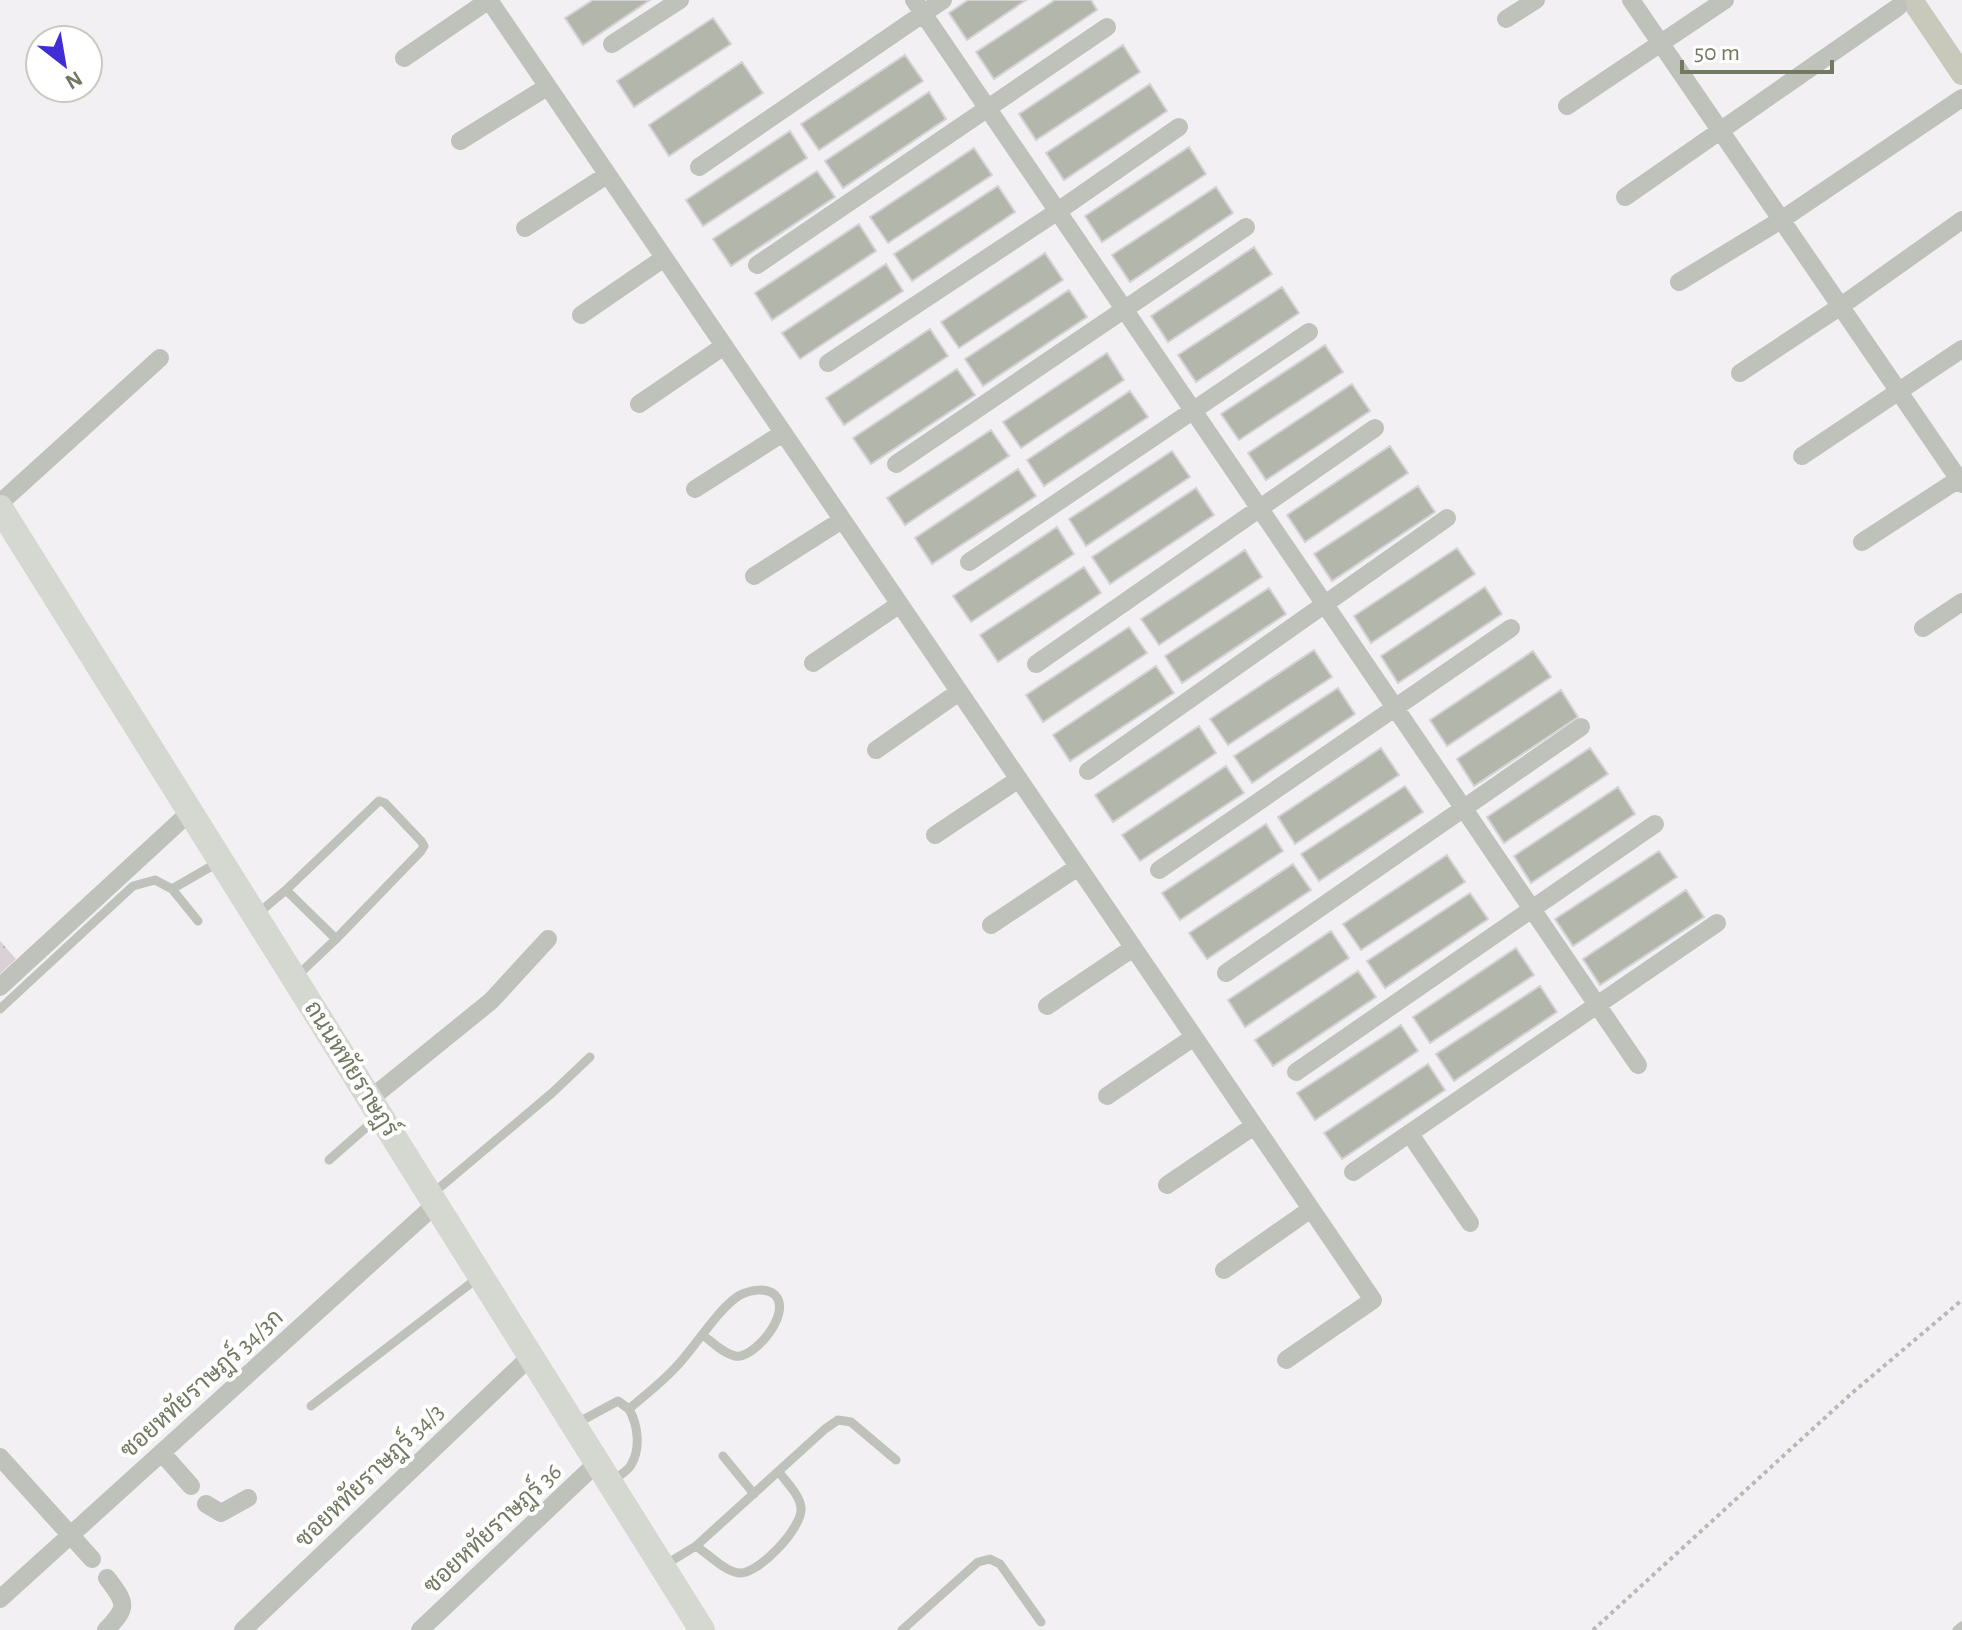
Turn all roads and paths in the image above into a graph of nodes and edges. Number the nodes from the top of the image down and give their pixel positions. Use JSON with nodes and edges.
{"nodes":[{"id":1,"x":489,"y":0,"type":"edge"},
{"id":2,"x":680,"y":0,"type":"edge"},
{"id":3,"x":943,"y":0,"type":"edge"},
{"id":4,"x":1536,"y":0,"type":"edge"},
{"id":5,"x":1631,"y":0,"type":"edge"},
{"id":6,"x":1725,"y":0,"type":"edge"},
{"id":7,"x":918,"y":7,"type":"edge"},
{"id":8,"x":1898,"y":7,"type":"dead end"},
{"id":9,"x":1506,"y":19,"type":"dead end"},
{"id":10,"x":1107,"y":27,"type":"dead end"},
{"id":11,"x":612,"y":44,"type":"dead end"},
{"id":12,"x":1661,"y":44,"type":"junction"},
{"id":13,"x":404,"y":58,"type":"dead end"},
{"id":14,"x":547,"y":87,"type":"junction"},
{"id":15,"x":1962,"y":98,"type":"edge"},
{"id":16,"x":1567,"y":106,"type":"dead end"},
{"id":17,"x":988,"y":108,"type":"junction"},
{"id":18,"x":1179,"y":127,"type":"dead end"},
{"id":19,"x":1722,"y":132,"type":"junction"},
{"id":20,"x":460,"y":141,"type":"dead end"},
{"id":21,"x":699,"y":167,"type":"dead end"},
{"id":22,"x":607,"y":175,"type":"junction"},
{"id":23,"x":1625,"y":197,"type":"dead end"},
{"id":24,"x":1058,"y":211,"type":"junction"},
{"id":25,"x":1781,"y":220,"type":"junction"},
{"id":26,"x":1962,"y":220,"type":"edge"},
{"id":27,"x":1246,"y":227,"type":"dead end"},
{"id":28,"x":525,"y":228,"type":"dead end"},
{"id":29,"x":664,"y":258,"type":"junction"},
{"id":30,"x":757,"y":265,"type":"dead end"},
{"id":31,"x":1679,"y":282,"type":"dead end"},
{"id":32,"x":1841,"y":306,"type":"junction"},
{"id":33,"x":1124,"y":309,"type":"junction"},
{"id":34,"x":581,"y":315,"type":"dead end"},
{"id":35,"x":1309,"y":332,"type":"dead end"},
{"id":36,"x":724,"y":346,"type":"junction"},
{"id":37,"x":1962,"y":349,"type":"edge"},
{"id":38,"x":160,"y":358,"type":"dead end"},
{"id":39,"x":828,"y":363,"type":"dead end"},
{"id":40,"x":1740,"y":373,"type":"dead end"},
{"id":41,"x":1898,"y":392,"type":"junction"},
{"id":42,"x":639,"y":404,"type":"dead end"},
{"id":43,"x":1194,"y":412,"type":"junction"},
{"id":44,"x":1375,"y":428,"type":"dead end"},
{"id":45,"x":783,"y":433,"type":"junction"},
{"id":46,"x":1802,"y":456,"type":"dead end"},
{"id":47,"x":896,"y":464,"type":"dead end"},
{"id":48,"x":1961,"y":480,"type":"edge"},
{"id":49,"x":695,"y":489,"type":"dead end"},
{"id":50,"x":1259,"y":509,"type":"junction"},
{"id":51,"x":2,"y":516,"type":"edge"},
{"id":52,"x":1447,"y":518,"type":"dead end"},
{"id":53,"x":842,"y":520,"type":"junction"},
{"id":54,"x":1862,"y":542,"type":"dead end"},
{"id":55,"x":969,"y":562,"type":"dead end"},
{"id":56,"x":754,"y":576,"type":"dead end"},
{"id":57,"x":1962,"y":602,"type":"edge"},
{"id":58,"x":900,"y":604,"type":"junction"},
{"id":59,"x":1325,"y":604,"type":"junction"},
{"id":60,"x":1511,"y":628,"type":"dead end"},
{"id":61,"x":1923,"y":628,"type":"dead end"},
{"id":62,"x":813,"y":663,"type":"dead end"},
{"id":63,"x":1036,"y":664,"type":"dead end"},
{"id":64,"x":959,"y":692,"type":"junction"},
{"id":65,"x":1395,"y":708,"type":"junction"},
{"id":66,"x":1581,"y":727,"type":"dead end"},
{"id":67,"x":876,"y":750,"type":"dead end"},
{"id":68,"x":1088,"y":771,"type":"dead end"},
{"id":69,"x":1019,"y":779,"type":"junction"},
{"id":70,"x":1463,"y":809,"type":"junction"},
{"id":71,"x":190,"y":812,"type":"junction"},
{"id":72,"x":1655,"y":824,"type":"dead end"},
{"id":73,"x":935,"y":835,"type":"dead end"},
{"id":74,"x":220,"y":861,"type":"junction"},
{"id":75,"x":1078,"y":867,"type":"junction"},
{"id":76,"x":1159,"y":870,"type":"dead end"},
{"id":77,"x":172,"y":889,"type":"junction"},
{"id":78,"x":286,"y":890,"type":"junction"},
{"id":79,"x":1532,"y":910,"type":"junction"},
{"id":80,"x":255,"y":916,"type":"junction"},
{"id":81,"x":198,"y":921,"type":"dead end"},
{"id":82,"x":1717,"y":923,"type":"dead end"},
{"id":83,"x":991,"y":925,"type":"dead end"},
{"id":84,"x":336,"y":939,"type":"junction"},
{"id":85,"x":548,"y":939,"type":"dead end"},
{"id":86,"x":1133,"y":948,"type":"junction"},
{"id":87,"x":1226,"y":973,"type":"dead end"},
{"id":88,"x":294,"y":979,"type":"junction"},
{"id":89,"x":0,"y":987,"type":"edge"},
{"id":90,"x":1596,"y":1005,"type":"junction"},
{"id":91,"x":1047,"y":1006,"type":"dead end"},
{"id":92,"x":0,"y":1009,"type":"edge"},
{"id":93,"x":1194,"y":1037,"type":"junction"},
{"id":94,"x":590,"y":1057,"type":"dead end"},
{"id":95,"x":1638,"y":1065,"type":"dead end"},
{"id":96,"x":1296,"y":1072,"type":"dead end"},
{"id":97,"x":1107,"y":1096,"type":"dead end"},
{"id":98,"x":375,"y":1107,"type":"junction"},
{"id":99,"x":1254,"y":1126,"type":"junction"},
{"id":100,"x":1410,"y":1134,"type":"junction"},
{"id":101,"x":329,"y":1160,"type":"dead end"},
{"id":102,"x":1353,"y":1172,"type":"dead end"},
{"id":103,"x":1167,"y":1185,"type":"dead end"},
{"id":104,"x":433,"y":1200,"type":"junction"},
{"id":105,"x":1311,"y":1209,"type":"junction"},
{"id":106,"x":1470,"y":1223,"type":"dead end"},
{"id":107,"x":1224,"y":1270,"type":"dead end"},
{"id":108,"x":481,"y":1275,"type":"junction"},
{"id":109,"x":1962,"y":1300,"type":"edge"},
{"id":110,"x":704,"y":1336,"type":"junction"},
{"id":111,"x":531,"y":1356,"type":"junction"},
{"id":112,"x":1286,"y":1360,"type":"dead end"},
{"id":113,"x":311,"y":1406,"type":"dead end"},
{"id":114,"x":629,"y":1409,"type":"junction"},
{"id":115,"x":574,"y":1425,"type":"junction"},
{"id":116,"x":162,"y":1453,"type":"junction"},
{"id":117,"x":723,"y":1456,"type":"dead end"},
{"id":118,"x":0,"y":1457,"type":"edge"},
{"id":119,"x":896,"y":1460,"type":"dead end"},
{"id":120,"x":604,"y":1472,"type":"junction"},
{"id":121,"x":779,"y":1472,"type":"junction"},
{"id":122,"x":191,"y":1486,"type":"dead end"},
{"id":123,"x":754,"y":1494,"type":"junction"},
{"id":124,"x":248,"y":1498,"type":"dead end"},
{"id":125,"x":206,"y":1504,"type":"dead end"},
{"id":126,"x":70,"y":1536,"type":"junction"},
{"id":127,"x":696,"y":1546,"type":"junction"},
{"id":128,"x":92,"y":1559,"type":"dead end"},
{"id":129,"x":663,"y":1566,"type":"junction"},
{"id":130,"x":107,"y":1578,"type":"dead end"},
{"id":131,"x":0,"y":1599,"type":"edge"},
{"id":132,"x":1041,"y":1622,"type":"dead end"},
{"id":133,"x":1962,"y":1626,"type":"edge"},
{"id":134,"x":106,"y":1630,"type":"edge"},
{"id":135,"x":243,"y":1630,"type":"edge"},
{"id":136,"x":420,"y":1630,"type":"edge"},
{"id":137,"x":702,"y":1630,"type":"edge"},
{"id":138,"x":902,"y":1630,"type":"edge"},
{"id":139,"x":1593,"y":1630,"type":"edge"},
{"id":140,"x":1957,"y":1630,"type":"edge"}],
"edges":[{"from":1,"to":13,"type":"street"},
{"from":1,"to":14,"type":"street"},
{"from":2,"to":11,"type":"street"},
{"from":3,"to":7,"type":"street"},
{"from":4,"to":9,"type":"street"},
{"from":5,"to":12,"type":"street"},
{"from":6,"to":12,"type":"street"},
{"from":7,"to":17,"type":"street"},
{"from":7,"to":21,"type":"street"},
{"from":8,"to":19,"type":"street"},
{"from":10,"to":17,"type":"street"},
{"from":12,"to":16,"type":"street"},
{"from":12,"to":19,"type":"street"},
{"from":14,"to":20,"type":"street"},
{"from":14,"to":22,"type":"street"},
{"from":15,"to":25,"type":"street"},
{"from":17,"to":24,"type":"street"},
{"from":17,"to":30,"type":"street"},
{"from":18,"to":24,"type":"street"},
{"from":19,"to":23,"type":"street"},
{"from":19,"to":25,"type":"street"},
{"from":22,"to":28,"type":"street"},
{"from":22,"to":29,"type":"street"},
{"from":24,"to":33,"type":"street"},
{"from":24,"to":39,"type":"street"},
{"from":25,"to":31,"type":"street"},
{"from":25,"to":32,"type":"street"},
{"from":26,"to":32,"type":"street"},
{"from":27,"to":33,"type":"street"},
{"from":29,"to":34,"type":"street"},
{"from":29,"to":36,"type":"street"},
{"from":32,"to":40,"type":"street"},
{"from":32,"to":41,"type":"street"},
{"from":33,"to":43,"type":"street"},
{"from":33,"to":47,"type":"street"},
{"from":35,"to":43,"type":"street"},
{"from":36,"to":42,"type":"street"},
{"from":36,"to":45,"type":"street"},
{"from":37,"to":41,"type":"street"},
{"from":38,"to":51,"type":"street"},
{"from":41,"to":46,"type":"street"},
{"from":41,"to":48,"type":"street"},
{"from":43,"to":50,"type":"street"},
{"from":43,"to":55,"type":"street"},
{"from":44,"to":50,"type":"street"},
{"from":45,"to":49,"type":"street"},
{"from":45,"to":53,"type":"street"},
{"from":48,"to":54,"type":"street"},
{"from":50,"to":59,"type":"street"},
{"from":50,"to":63,"type":"street"},
{"from":51,"to":71,"type":"main road","name":"ถนนหทัยราษฎร์"},
{"from":52,"to":59,"type":"street"},
{"from":53,"to":56,"type":"street"},
{"from":53,"to":58,"type":"street"},
{"from":57,"to":61,"type":"street"},
{"from":58,"to":62,"type":"street"},
{"from":58,"to":64,"type":"street"},
{"from":59,"to":65,"type":"street"},
{"from":59,"to":68,"type":"street"},
{"from":60,"to":65,"type":"street"},
{"from":64,"to":67,"type":"street"},
{"from":64,"to":69,"type":"street"},
{"from":65,"to":70,"type":"street"},
{"from":65,"to":76,"type":"street"},
{"from":66,"to":70,"type":"street"},
{"from":69,"to":73,"type":"street"},
{"from":69,"to":75,"type":"street"},
{"from":70,"to":79,"type":"street"},
{"from":70,"to":87,"type":"street"},
{"from":71,"to":74,"type":"main road","name":"ถนนหทัยราษฎร์"},
{"from":71,"to":89,"type":"street"},
{"from":72,"to":79,"type":"street"},
{"from":74,"to":77,"type":"lane"},
{"from":74,"to":80,"type":"main road","name":"ถนนหทัยราษฎร์"},
{"from":75,"to":83,"type":"street"},
{"from":75,"to":86,"type":"street"},
{"from":77,"to":81,"type":"lane"},
{"from":77,"to":92,"type":"lane"},
{"from":78,"to":80,"type":"lane"},
{"from":78,"to":84,"type":"lane"},
{"from":78,"to":84,"type":"lane"},
{"from":79,"to":90,"type":"street"},
{"from":79,"to":96,"type":"street"},
{"from":80,"to":88,"type":"main road","name":"ถนนหทัยราษฎร์"},
{"from":82,"to":90,"type":"street"},
{"from":84,"to":88,"type":"lane"},
{"from":85,"to":98,"type":"street"},
{"from":86,"to":91,"type":"street"},
{"from":86,"to":93,"type":"street"},
{"from":88,"to":98,"type":"main road","name":"ถนนหทัยราษฎร์"},
{"from":90,"to":95,"type":"street"},
{"from":90,"to":100,"type":"street"},
{"from":93,"to":97,"type":"street"},
{"from":93,"to":99,"type":"street"},
{"from":94,"to":104,"type":"lane"},
{"from":98,"to":101,"type":"lane"},
{"from":98,"to":104,"type":"main road","name":"ถนนหทัยราษฎร์"},
{"from":99,"to":103,"type":"street"},
{"from":99,"to":105,"type":"street"},
{"from":100,"to":102,"type":"street"},
{"from":100,"to":106,"type":"street"},
{"from":104,"to":108,"type":"main road","name":"ถนนหทัยราษฎร์"},
{"from":104,"to":116,"type":"street","name":"ซอยหทัยราษฎร์ 34/3ก"},
{"from":105,"to":107,"type":"street"},
{"from":105,"to":112,"type":"street"},
{"from":108,"to":111,"type":"main road","name":"ถนนหทัยราษฎร์"},
{"from":108,"to":113,"type":"lane"},
{"from":109,"to":139,"type":"path"},
{"from":110,"to":110,"type":"lane"},
{"from":110,"to":114,"type":"lane"},
{"from":111,"to":115,"type":"main road","name":"ถนนหทัยราษฎร์"},
{"from":111,"to":135,"type":"street","name":"ซอยหทัยราษฎร์ 34/3"},
{"from":114,"to":115,"type":"lane"},
{"from":114,"to":120,"type":"lane"},
{"from":115,"to":120,"type":"main road","name":"ถนนหทัยราษฎร์"},
{"from":116,"to":122,"type":"street"},
{"from":116,"to":126,"type":"street","name":"ซอยหทัยราษฎร์ 34/3ก"},
{"from":117,"to":123,"type":"lane"},
{"from":118,"to":126,"type":"street"},
{"from":119,"to":121,"type":"lane"},
{"from":120,"to":129,"type":"main road","name":"ถนนหทัยราษฎร์"},
{"from":120,"to":136,"type":"street","name":"ซอยหทัยราษฎร์ 36"},
{"from":121,"to":123,"type":"lane"},
{"from":121,"to":127,"type":"lane"},
{"from":123,"to":127,"type":"lane"},
{"from":124,"to":125,"type":"street"},
{"from":126,"to":128,"type":"street"},
{"from":126,"to":131,"type":"street","name":"ซอยหทัยราษฎร์ 34/3ก"},
{"from":127,"to":129,"type":"lane"},
{"from":129,"to":137,"type":"main road","name":"ถนนหทัยราษฎร์"},
{"from":130,"to":134,"type":"street"},
{"from":132,"to":138,"type":"lane"},
{"from":133,"to":140,"type":"lane"}]}
